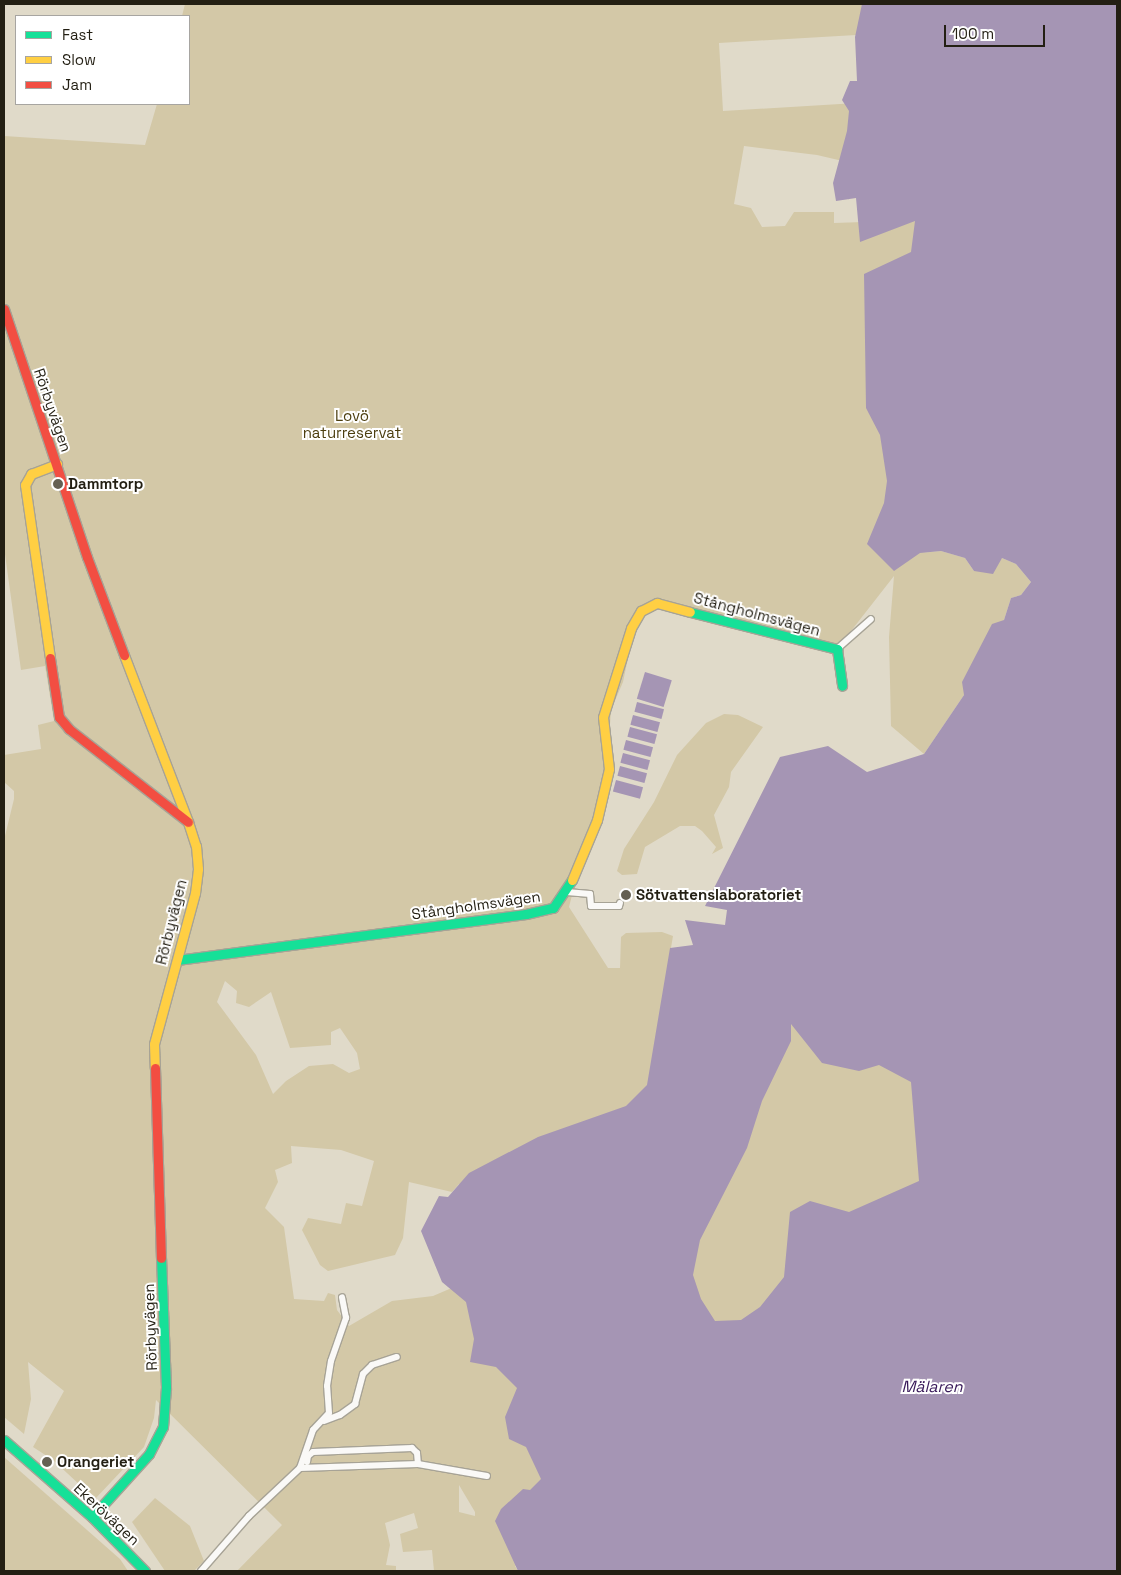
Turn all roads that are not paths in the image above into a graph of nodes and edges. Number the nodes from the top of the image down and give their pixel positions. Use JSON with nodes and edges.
{"nodes":[{"id":1,"x":4,"y":309,"type":"edge"},
{"id":2,"x":57,"y":464,"type":"junction"},
{"id":3,"x":871,"y":619,"type":"dead end"},
{"id":4,"x":837,"y":649,"type":"junction"},
{"id":5,"x":842,"y":686,"type":"dead end"},
{"id":6,"x":188,"y":822,"type":"junction"},
{"id":7,"x":567,"y":892,"type":"junction"},
{"id":8,"x":620,"y":903,"type":"dead end"},
{"id":9,"x":177,"y":960,"type":"junction"},
{"id":10,"x":342,"y":1297,"type":"dead end"},
{"id":11,"x":397,"y":1357,"type":"dead end"},
{"id":12,"x":324,"y":1421,"type":"junction"},
{"id":13,"x":4,"y":1440,"type":"edge"},
{"id":14,"x":418,"y":1464,"type":"junction"},
{"id":15,"x":303,"y":1467,"type":"junction"},
{"id":16,"x":487,"y":1476,"type":"dead end"},
{"id":17,"x":92,"y":1517,"type":"junction"},
{"id":18,"x":145,"y":1571,"type":"edge"},
{"id":19,"x":201,"y":1571,"type":"edge"}],
"edges":[{"from":1,"to":2,"type":"street","name":"Rörbyvägen"},
{"from":2,"to":6,"type":"street","name":"Rörbyvägen"},
{"from":2,"to":6,"type":"street"},
{"from":3,"to":4,"type":"street"},
{"from":4,"to":5,"type":"street","name":"Stångholmsvägen"},
{"from":4,"to":7,"type":"street","name":"Stångholmsvägen"},
{"from":6,"to":9,"type":"street","name":"Rörbyvägen"},
{"from":7,"to":8,"type":"street"},
{"from":7,"to":9,"type":"street","name":"Stångholmsvägen"},
{"from":9,"to":17,"type":"street","name":"Rörbyvägen"},
{"from":10,"to":12,"type":"street"},
{"from":11,"to":12,"type":"street"},
{"from":12,"to":15,"type":"street"},
{"from":13,"to":17,"type":"street","name":"Ekerövägen"},
{"from":14,"to":15,"type":"street"},
{"from":14,"to":15,"type":"street"},
{"from":14,"to":16,"type":"street"},
{"from":15,"to":19,"type":"street"},
{"from":17,"to":18,"type":"street","name":"Ekerövägen"}]}
